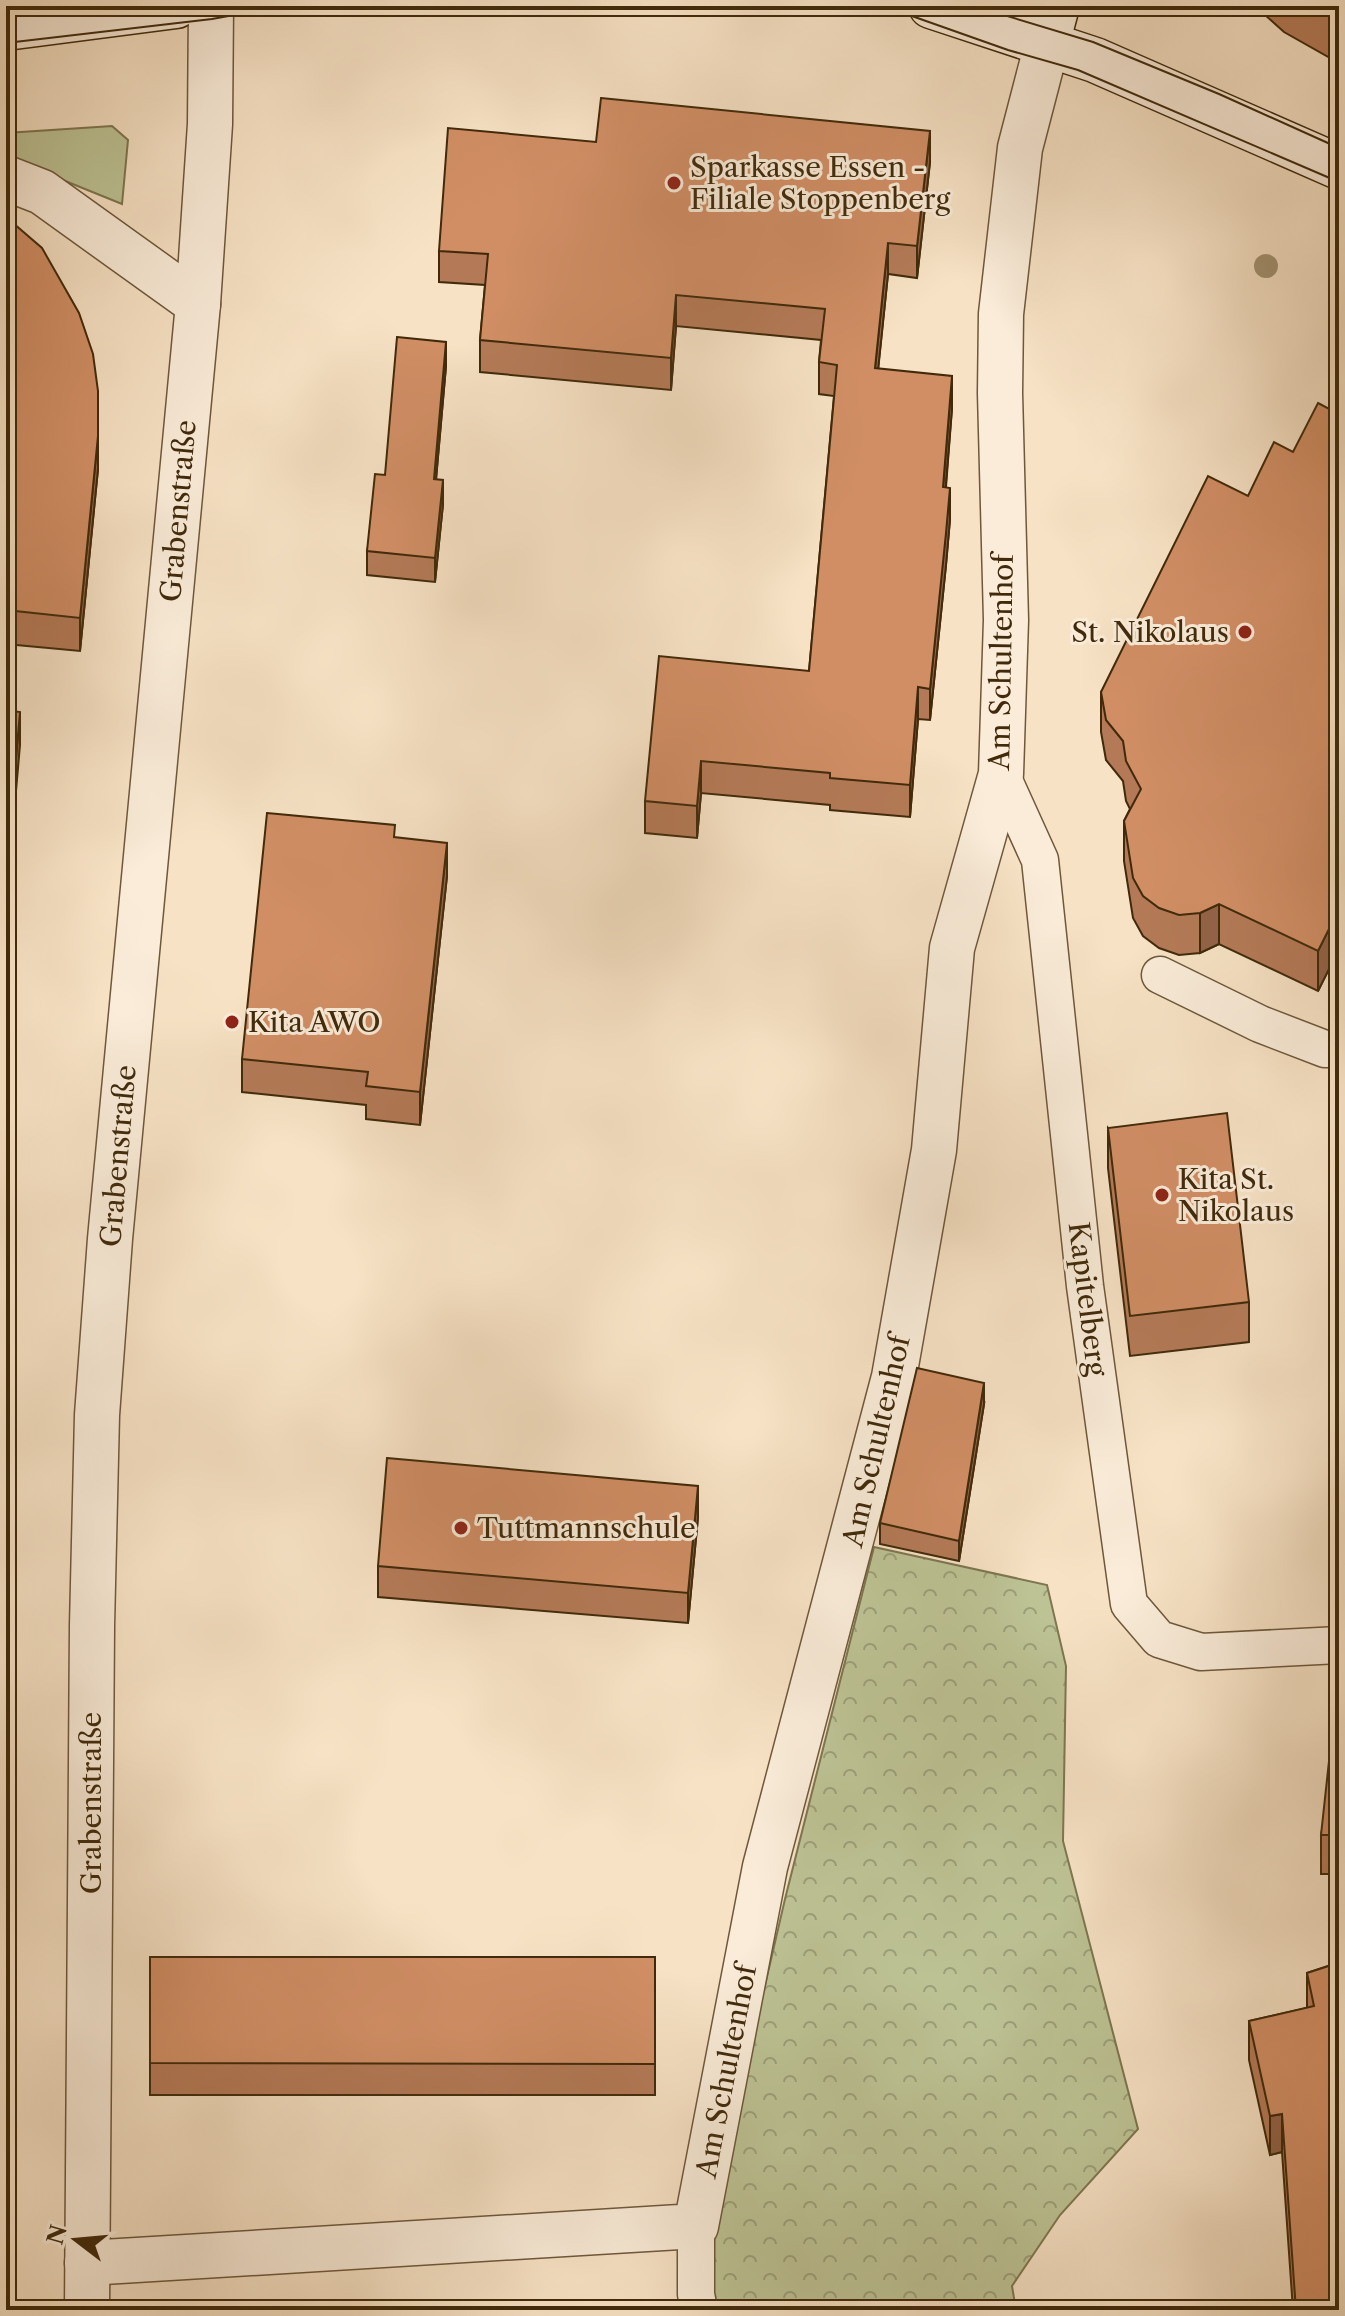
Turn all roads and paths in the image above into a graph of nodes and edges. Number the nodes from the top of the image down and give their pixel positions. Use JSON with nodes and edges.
{"nodes":[{"id":1,"x":176,"y":6,"type":"edge"},
{"id":2,"x":211,"y":6,"type":"edge"},
{"id":3,"x":931,"y":6,"type":"edge"},
{"id":4,"x":1052,"y":25,"type":"edge"},
{"id":5,"x":6,"y":28,"type":"edge"},
{"id":6,"x":1339,"y":167,"type":"edge"},
{"id":7,"x":6,"y":178,"type":"edge"},
{"id":8,"x":198,"y":304,"type":"junction"},
{"id":9,"x":1001,"y":774,"type":"junction"},
{"id":10,"x":1160,"y":975,"type":"dead end"},
{"id":11,"x":1339,"y":1049,"type":"edge"},
{"id":12,"x":1339,"y":1645,"type":"edge"},
{"id":13,"x":696,"y":2226,"type":"junction"},
{"id":14,"x":87,"y":2263,"type":"junction"},
{"id":15,"x":87,"y":2310,"type":"edge"},
{"id":16,"x":699,"y":2310,"type":"edge"}],
"edges":[{"from":1,"to":5,"type":"street"},
{"from":2,"to":8,"type":"street","name":"Grabenstraße"},
{"from":3,"to":4,"type":"street"},
{"from":4,"to":6,"type":"street"},
{"from":4,"to":9,"type":"street","name":"Am Schultenhof"},
{"from":7,"to":8,"type":"street"},
{"from":8,"to":14,"type":"street","name":"Grabenstraße"},
{"from":9,"to":12,"type":"lane","name":"Kapitelberg"},
{"from":9,"to":13,"type":"street","name":"Am Schultenhof"},
{"from":10,"to":11,"type":"lane"},
{"from":13,"to":14,"type":"street"},
{"from":13,"to":16,"type":"lane"},
{"from":14,"to":15,"type":"street","name":"Grabenstraße"}]}
